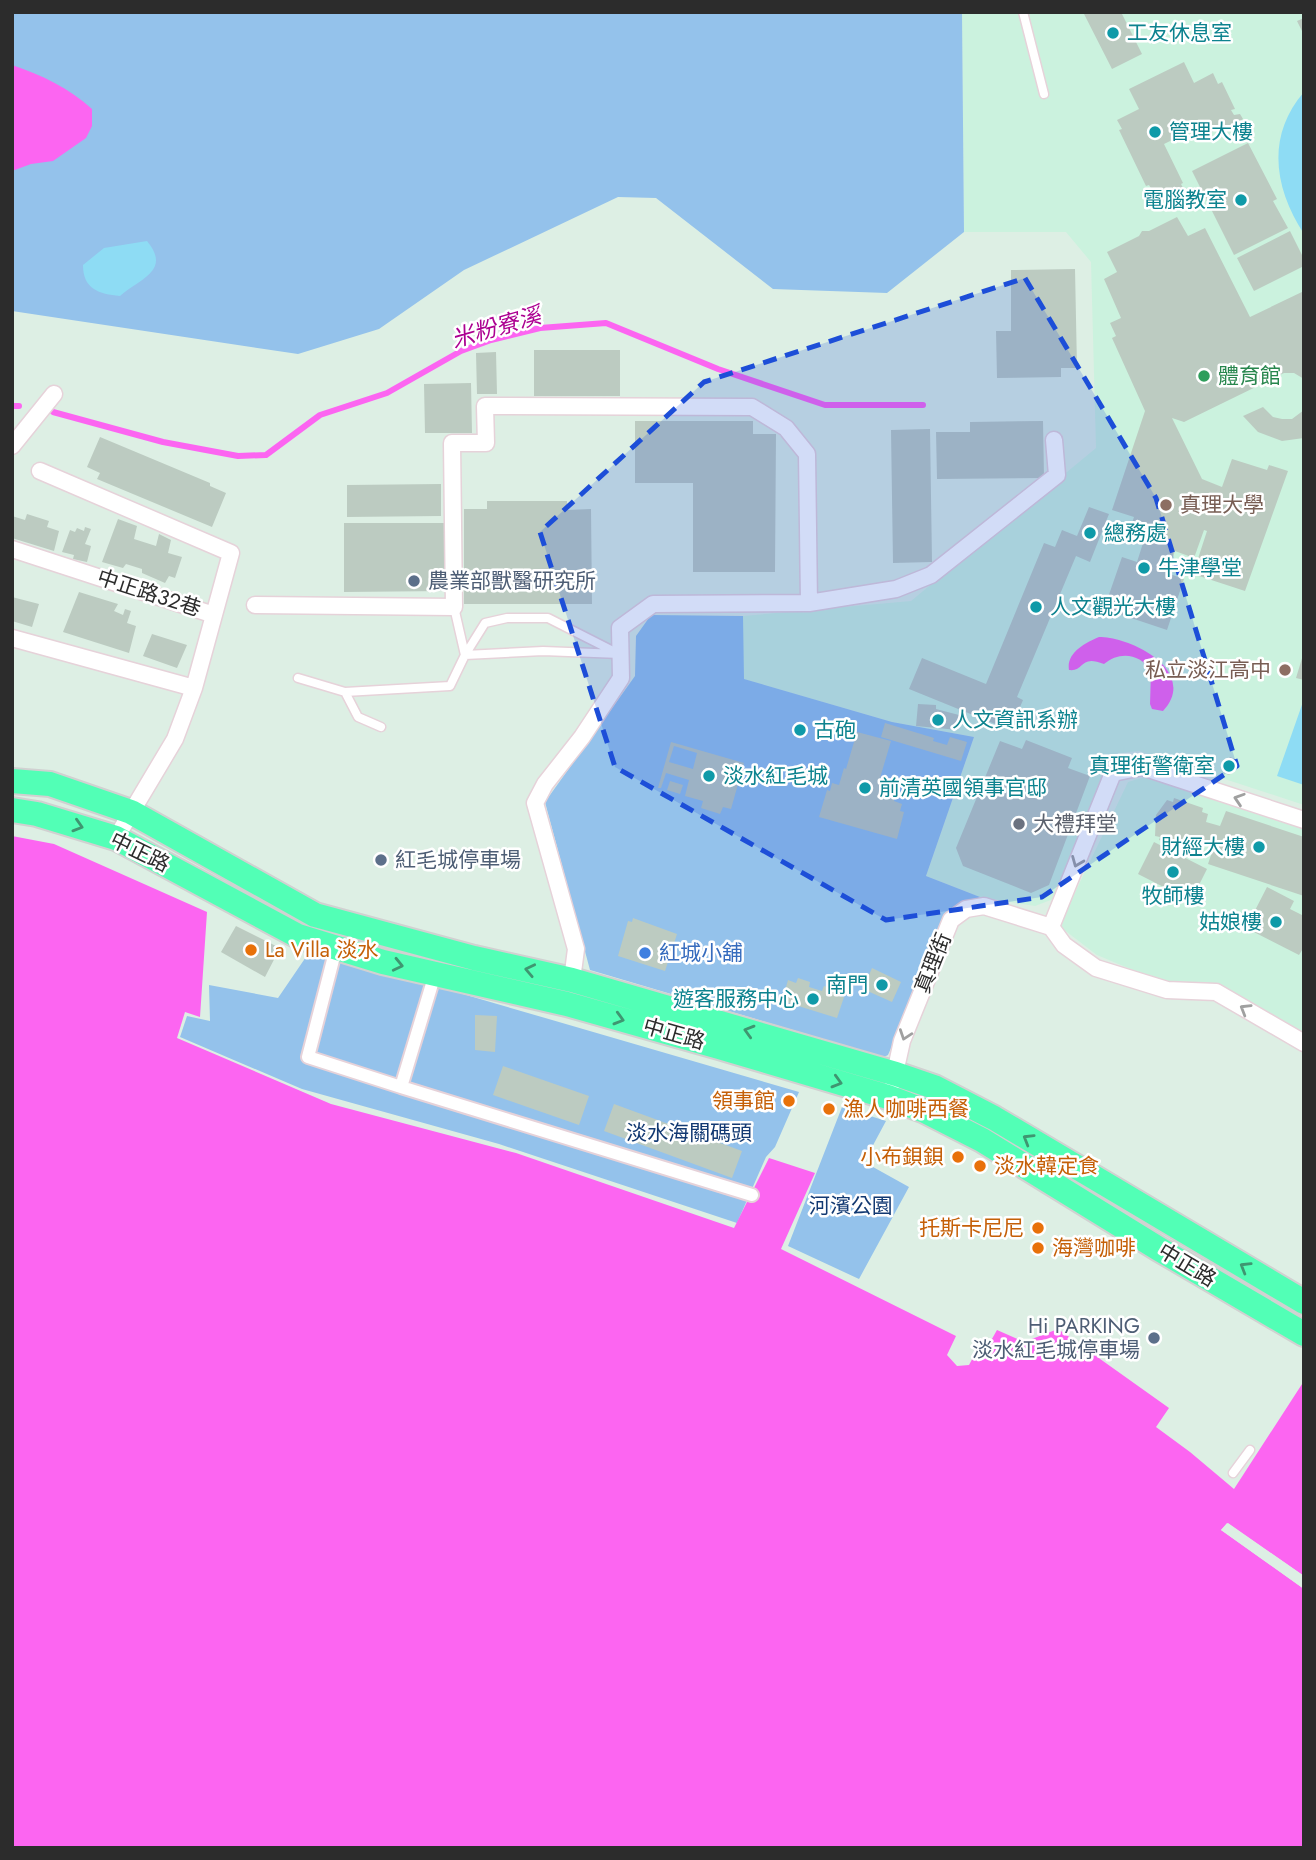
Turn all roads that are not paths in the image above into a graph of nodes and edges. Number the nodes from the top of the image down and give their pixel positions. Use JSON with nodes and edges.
{"nodes":[{"id":1,"x":1023,"y":12,"type":"edge"},
{"id":2,"x":1044,"y":94,"type":"dead end"},
{"id":3,"x":54,"y":394,"type":"dead end"},
{"id":4,"x":1054,"y":440,"type":"dead end"},
{"id":5,"x":12,"y":446,"type":"edge"},
{"id":6,"x":40,"y":471,"type":"dead end"},
{"id":7,"x":12,"y":549,"type":"edge"},
{"id":8,"x":809,"y":603,"type":"junction"},
{"id":9,"x":255,"y":605,"type":"dead end"},
{"id":10,"x":454,"y":607,"type":"junction"},
{"id":11,"x":214,"y":615,"type":"junction"},
{"id":12,"x":12,"y":638,"type":"edge"},
{"id":13,"x":620,"y":654,"type":"junction"},
{"id":14,"x":465,"y":655,"type":"junction"},
{"id":15,"x":298,"y":678,"type":"dead end"},
{"id":16,"x":194,"y":688,"type":"junction"},
{"id":17,"x":345,"y":692,"type":"junction"},
{"id":18,"x":381,"y":727,"type":"dead end"},
{"id":19,"x":12,"y":768,"type":"edge"},
{"id":20,"x":12,"y":781,"type":"edge"},
{"id":21,"x":50,"y":784,"type":"junction"},
{"id":22,"x":12,"y":810,"type":"edge"},
{"id":23,"x":131,"y":812,"type":"junction"},
{"id":24,"x":1304,"y":820,"type":"edge"},
{"id":25,"x":116,"y":838,"type":"junction"},
{"id":26,"x":1051,"y":928,"type":"junction"},
{"id":27,"x":333,"y":960,"type":"dead end"},
{"id":28,"x":435,"y":974,"type":"junction"},
{"id":29,"x":572,"y":980,"type":"junction"},
{"id":30,"x":1304,"y":1043,"type":"edge"},
{"id":31,"x":892,"y":1085,"type":"junction"},
{"id":32,"x":401,"y":1087,"type":"junction"},
{"id":33,"x":752,"y":1195,"type":"dead end"},
{"id":34,"x":1304,"y":1302,"type":"edge"},
{"id":35,"x":1304,"y":1334,"type":"edge"},
{"id":36,"x":1250,"y":1450,"type":"dead end"},
{"id":37,"x":1234,"y":1473,"type":"dead end"}],
"edges":[{"from":1,"to":2,"type":"lane"},
{"from":3,"to":5,"type":"street"},
{"from":4,"to":8,"type":"street"},
{"from":6,"to":11,"type":"street"},
{"from":7,"to":11,"type":"street","name":"中正路32巷"},
{"from":8,"to":10,"type":"street"},
{"from":8,"to":13,"type":"street"},
{"from":9,"to":10,"type":"street"},
{"from":10,"to":14,"type":"lane"},
{"from":11,"to":16,"type":"street","name":"中正路32巷"},
{"from":12,"to":16,"type":"street"},
{"from":13,"to":14,"type":"lane"},
{"from":13,"to":14,"type":"lane"},
{"from":13,"to":29,"type":"street"},
{"from":14,"to":17,"type":"lane"},
{"from":15,"to":17,"type":"lane"},
{"from":16,"to":23,"type":"street","name":"中正路32巷"},
{"from":17,"to":18,"type":"lane"},
{"from":19,"to":21,"type":"street"},
{"from":20,"to":21,"type":"main road","name":"中正路"},
{"from":21,"to":23,"type":"main road","name":"中正路"},
{"from":22,"to":25,"type":"main road","name":"中正路","one_way":true},
{"from":23,"to":25,"type":"street","name":"中正路32巷"},
{"from":29,"to":23,"type":"main road","name":"中正路","one_way":true},
{"from":24,"to":26,"type":"street","one_way":true},
{"from":25,"to":28,"type":"main road","name":"中正路","one_way":true},
{"from":30,"to":26,"type":"street","one_way":true},
{"from":26,"to":31,"type":"street","name":"真理街","one_way":true},
{"from":27,"to":32,"type":"street"},
{"from":28,"to":31,"type":"main road","name":"中正路","one_way":true},
{"from":28,"to":32,"type":"street"},
{"from":31,"to":29,"type":"main road","name":"中正路","one_way":true},
{"from":34,"to":31,"type":"main road","name":"中正路","one_way":true},
{"from":31,"to":35,"type":"main road","name":"中正路"},
{"from":32,"to":33,"type":"street"},
{"from":36,"to":37,"type":"lane"}]}
